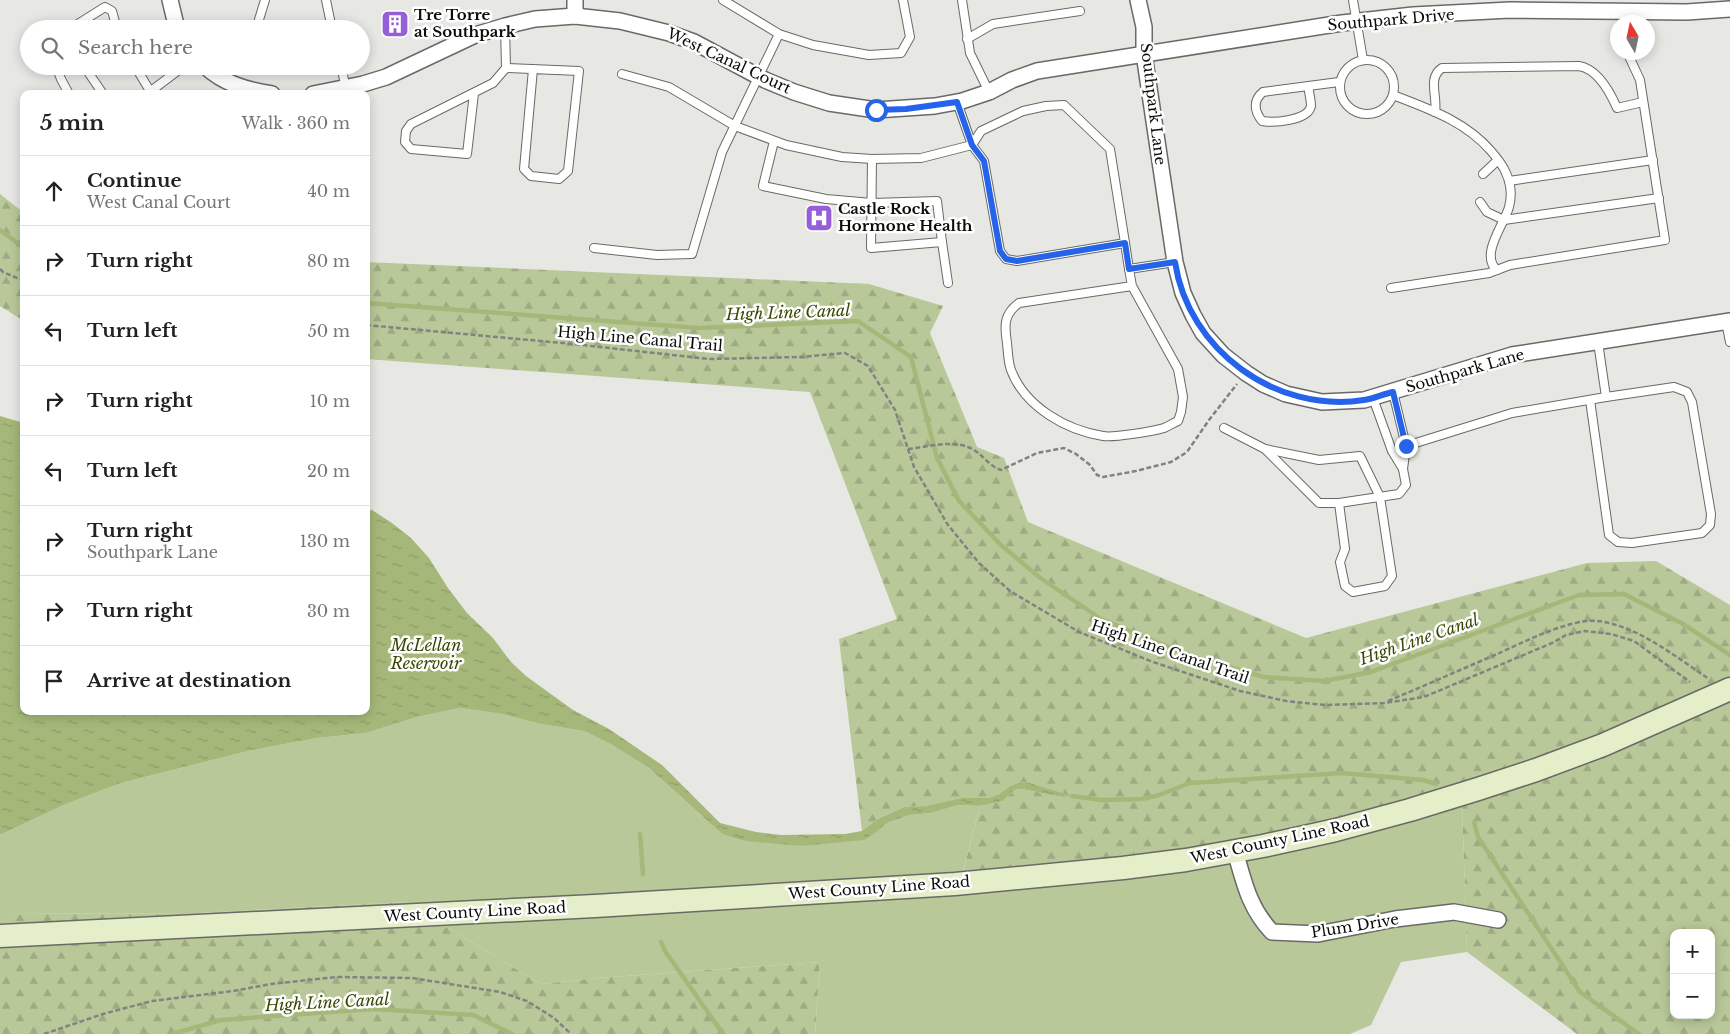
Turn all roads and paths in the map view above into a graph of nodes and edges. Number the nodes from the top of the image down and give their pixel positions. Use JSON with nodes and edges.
{"nodes":[{"id":1,"x":170,"y":0,"type":"edge"},
{"id":2,"x":265,"y":0,"type":"edge"},
{"id":3,"x":326,"y":0,"type":"edge"},
{"id":4,"x":575,"y":0,"type":"edge"},
{"id":5,"x":723,"y":0,"type":"edge"},
{"id":6,"x":903,"y":0,"type":"edge"},
{"id":7,"x":962,"y":0,"type":"edge"},
{"id":8,"x":1138,"y":0,"type":"edge"},
{"id":9,"x":1353,"y":0,"type":"edge"},
{"id":10,"x":1730,"y":9,"type":"edge"},
{"id":11,"x":1080,"y":11,"type":"dead end"},
{"id":12,"x":1650,"y":15,"type":"edge"},
{"id":13,"x":575,"y":16,"type":"junction"},
{"id":14,"x":1610,"y":16,"type":"edge"},
{"id":15,"x":85,"y":20,"type":"edge"},
{"id":16,"x":114,"y":20,"type":"edge"},
{"id":17,"x":175,"y":20,"type":"edge"},
{"id":18,"x":259,"y":20,"type":"edge"},
{"id":19,"x":330,"y":20,"type":"edge"},
{"id":20,"x":1357,"y":21,"type":"junction"},
{"id":21,"x":505,"y":26,"type":"junction"},
{"id":22,"x":779,"y":34,"type":"junction"},
{"id":23,"x":967,"y":39,"type":"junction"},
{"id":24,"x":1144,"y":54,"type":"junction"},
{"id":25,"x":1363,"y":60,"type":"junction"},
{"id":26,"x":1631,"y":60,"type":"edge"},
{"id":27,"x":506,"y":68,"type":"junction"},
{"id":28,"x":533,"y":69,"type":"junction"},
{"id":29,"x":622,"y":74,"type":"dead end"},
{"id":30,"x":59,"y":75,"type":"edge"},
{"id":31,"x":90,"y":75,"type":"edge"},
{"id":32,"x":140,"y":75,"type":"edge"},
{"id":33,"x":173,"y":75,"type":"edge"},
{"id":34,"x":215,"y":75,"type":"edge"},
{"id":35,"x":343,"y":75,"type":"edge"},
{"id":36,"x":759,"y":77,"type":"junction"},
{"id":37,"x":1340,"y":82,"type":"junction"},
{"id":38,"x":1308,"y":86,"type":"junction"},
{"id":39,"x":67,"y":90,"type":"edge"},
{"id":40,"x":100,"y":90,"type":"edge"},
{"id":41,"x":148,"y":90,"type":"edge"},
{"id":42,"x":154,"y":90,"type":"edge"},
{"id":43,"x":251,"y":90,"type":"edge"},
{"id":44,"x":346,"y":90,"type":"edge"},
{"id":45,"x":349,"y":90,"type":"edge"},
{"id":46,"x":989,"y":92,"type":"junction"},
{"id":47,"x":474,"y":93,"type":"junction"},
{"id":48,"x":1393,"y":95,"type":"junction"},
{"id":49,"x":957,"y":102,"type":"junction"},
{"id":50,"x":1643,"y":102,"type":"junction"},
{"id":51,"x":1435,"y":112,"type":"junction"},
{"id":52,"x":735,"y":126,"type":"junction"},
{"id":53,"x":774,"y":141,"type":"junction"},
{"id":54,"x":972,"y":145,"type":"junction"},
{"id":55,"x":872,"y":160,"type":"junction"},
{"id":56,"x":1498,"y":160,"type":"junction"},
{"id":57,"x":1653,"y":160,"type":"junction"},
{"id":58,"x":1483,"y":174,"type":"dead end"},
{"id":59,"x":1509,"y":181,"type":"junction"},
{"id":60,"x":1659,"y":198,"type":"junction"},
{"id":61,"x":1480,"y":202,"type":"dead end"},
{"id":62,"x":872,"y":203,"type":"junction"},
{"id":63,"x":1504,"y":220,"type":"junction"},
{"id":64,"x":942,"y":242,"type":"junction"},
{"id":65,"x":1125,"y":243,"type":"junction"},
{"id":66,"x":594,"y":248,"type":"dead end"},
{"id":67,"x":1175,"y":262,"type":"junction"},
{"id":68,"x":0,"y":269,"type":"edge"},
{"id":69,"x":1129,"y":269,"type":"junction"},
{"id":70,"x":1497,"y":270,"type":"junction"},
{"id":71,"x":20,"y":279,"type":"edge"},
{"id":72,"x":948,"y":283,"type":"dead end"},
{"id":73,"x":1132,"y":286,"type":"junction"},
{"id":74,"x":1390,"y":288,"type":"dead end"},
{"id":75,"x":1728,"y":321,"type":"edge"},
{"id":76,"x":370,"y":326,"type":"edge"},
{"id":77,"x":1598,"y":342,"type":"junction"},
{"id":78,"x":1730,"y":342,"type":"edge"},
{"id":79,"x":1393,"y":392,"type":"junction"},
{"id":80,"x":1606,"y":397,"type":"junction"},
{"id":81,"x":1373,"y":398,"type":"junction"},
{"id":82,"x":1590,"y":400,"type":"junction"},
{"id":83,"x":1224,"y":428,"type":"dead end"},
{"id":84,"x":941,"y":444,"type":"dead end"},
{"id":85,"x":1406,"y":446,"type":"junction"},
{"id":86,"x":908,"y":449,"type":"junction"},
{"id":87,"x":1264,"y":449,"type":"junction"},
{"id":88,"x":1403,"y":469,"type":"junction"},
{"id":89,"x":1380,"y":497,"type":"junction"},
{"id":90,"x":1339,"y":504,"type":"junction"},
{"id":91,"x":1690,"y":682,"type":"dead end"},
{"id":92,"x":1728,"y":690,"type":"edge"},
{"id":93,"x":1384,"y":702,"type":"junction"},
{"id":94,"x":1235,"y":851,"type":"junction"},
{"id":95,"x":1498,"y":920,"type":"dead end"},
{"id":96,"x":0,"y":936,"type":"edge"},
{"id":97,"x":49,"y":1033,"type":"edge"},
{"id":98,"x":44,"y":1034,"type":"edge"},
{"id":99,"x":571,"y":1034,"type":"edge"}],
"edges":[{"from":1,"to":17,"type":"street"},
{"from":2,"to":18,"type":"lane"},
{"from":3,"to":19,"type":"lane"},
{"from":4,"to":13,"type":"street"},
{"from":5,"to":22,"type":"lane"},
{"from":6,"to":22,"type":"lane"},
{"from":7,"to":23,"type":"lane"},
{"from":8,"to":24,"type":"street","name":"Southpark Lane"},
{"from":9,"to":20,"type":"lane"},
{"from":10,"to":12,"type":"street","name":"Southpark Drive"},
{"from":11,"to":23,"type":"lane"},
{"from":13,"to":21,"type":"street","name":"West Canal Court"},
{"from":13,"to":36,"type":"street","name":"West Canal Court"},
{"from":14,"to":20,"type":"street","name":"Southpark Drive"},
{"from":15,"to":16,"type":"lane"},
{"from":20,"to":24,"type":"street","name":"Southpark Drive"},
{"from":20,"to":25,"type":"lane"},
{"from":21,"to":27,"type":"lane"},
{"from":21,"to":45,"type":"street","name":"West Canal Court"},
{"from":22,"to":36,"type":"lane"},
{"from":23,"to":46,"type":"lane"},
{"from":24,"to":46,"type":"street","name":"West Canal Court"},
{"from":24,"to":67,"type":"street","name":"Southpark Lane"},
{"from":25,"to":37,"type":"lane"},
{"from":25,"to":48,"type":"lane"},
{"from":26,"to":50,"type":"lane"},
{"from":27,"to":28,"type":"lane"},
{"from":27,"to":47,"type":"lane"},
{"from":28,"to":28,"type":"lane"},
{"from":29,"to":52,"type":"lane"},
{"from":30,"to":39,"type":"lane"},
{"from":31,"to":40,"type":"lane"},
{"from":32,"to":41,"type":"lane"},
{"from":33,"to":42,"type":"lane"},
{"from":34,"to":43,"type":"street"},
{"from":35,"to":44,"type":"lane"},
{"from":36,"to":49,"type":"street","name":"West Canal Court"},
{"from":36,"to":52,"type":"lane"},
{"from":37,"to":38,"type":"lane"},
{"from":37,"to":48,"type":"lane"},
{"from":38,"to":38,"type":"lane"},
{"from":46,"to":49,"type":"street","name":"West Canal Court"},
{"from":47,"to":47,"type":"lane"},
{"from":48,"to":51,"type":"lane"},
{"from":49,"to":54,"type":"lane"},
{"from":50,"to":51,"type":"lane"},
{"from":50,"to":57,"type":"lane"},
{"from":51,"to":56,"type":"lane"},
{"from":52,"to":53,"type":"lane"},
{"from":52,"to":66,"type":"lane"},
{"from":53,"to":55,"type":"lane"},
{"from":53,"to":62,"type":"lane"},
{"from":54,"to":55,"type":"lane"},
{"from":54,"to":65,"type":"lane"},
{"from":54,"to":65,"type":"lane"},
{"from":55,"to":62,"type":"lane"},
{"from":56,"to":58,"type":"lane"},
{"from":56,"to":59,"type":"lane"},
{"from":57,"to":59,"type":"lane"},
{"from":57,"to":60,"type":"lane"},
{"from":59,"to":63,"type":"lane"},
{"from":60,"to":63,"type":"lane"},
{"from":60,"to":70,"type":"lane"},
{"from":61,"to":63,"type":"lane"},
{"from":62,"to":64,"type":"lane"},
{"from":62,"to":64,"type":"lane"},
{"from":63,"to":70,"type":"lane"},
{"from":64,"to":72,"type":"lane"},
{"from":65,"to":69,"type":"lane"},
{"from":67,"to":69,"type":"lane"},
{"from":67,"to":81,"type":"street","name":"Southpark Lane"},
{"from":68,"to":71,"type":"path"},
{"from":69,"to":73,"type":"lane"},
{"from":70,"to":74,"type":"lane"},
{"from":73,"to":73,"type":"lane"},
{"from":75,"to":77,"type":"street","name":"Southpark Lane"},
{"from":75,"to":78,"type":"lane"},
{"from":76,"to":86,"type":"path","name":"High Line Canal Trail"},
{"from":77,"to":79,"type":"street","name":"Southpark Lane"},
{"from":77,"to":80,"type":"lane"},
{"from":79,"to":81,"type":"street","name":"Southpark Lane"},
{"from":79,"to":85,"type":"lane"},
{"from":80,"to":82,"type":"lane"},
{"from":80,"to":82,"type":"lane"},
{"from":81,"to":88,"type":"lane"},
{"from":82,"to":85,"type":"lane"},
{"from":83,"to":87,"type":"lane"},
{"from":84,"to":86,"type":"path"},
{"from":85,"to":88,"type":"lane"},
{"from":86,"to":93,"type":"path","name":"High Line Canal Trail"},
{"from":87,"to":89,"type":"lane"},
{"from":87,"to":90,"type":"lane"},
{"from":88,"to":89,"type":"lane"},
{"from":89,"to":90,"type":"lane"},
{"from":89,"to":90,"type":"lane"},
{"from":91,"to":93,"type":"path","name":"High Line Canal Trail"},
{"from":92,"to":93,"type":"path"},
{"from":92,"to":94,"type":"main road","name":"West County Line Road"},
{"from":94,"to":95,"type":"street","name":"Plum Drive"},
{"from":94,"to":96,"type":"main road","name":"West County Line Road"},
{"from":97,"to":98,"type":"path"},
{"from":97,"to":99,"type":"path"}]}
